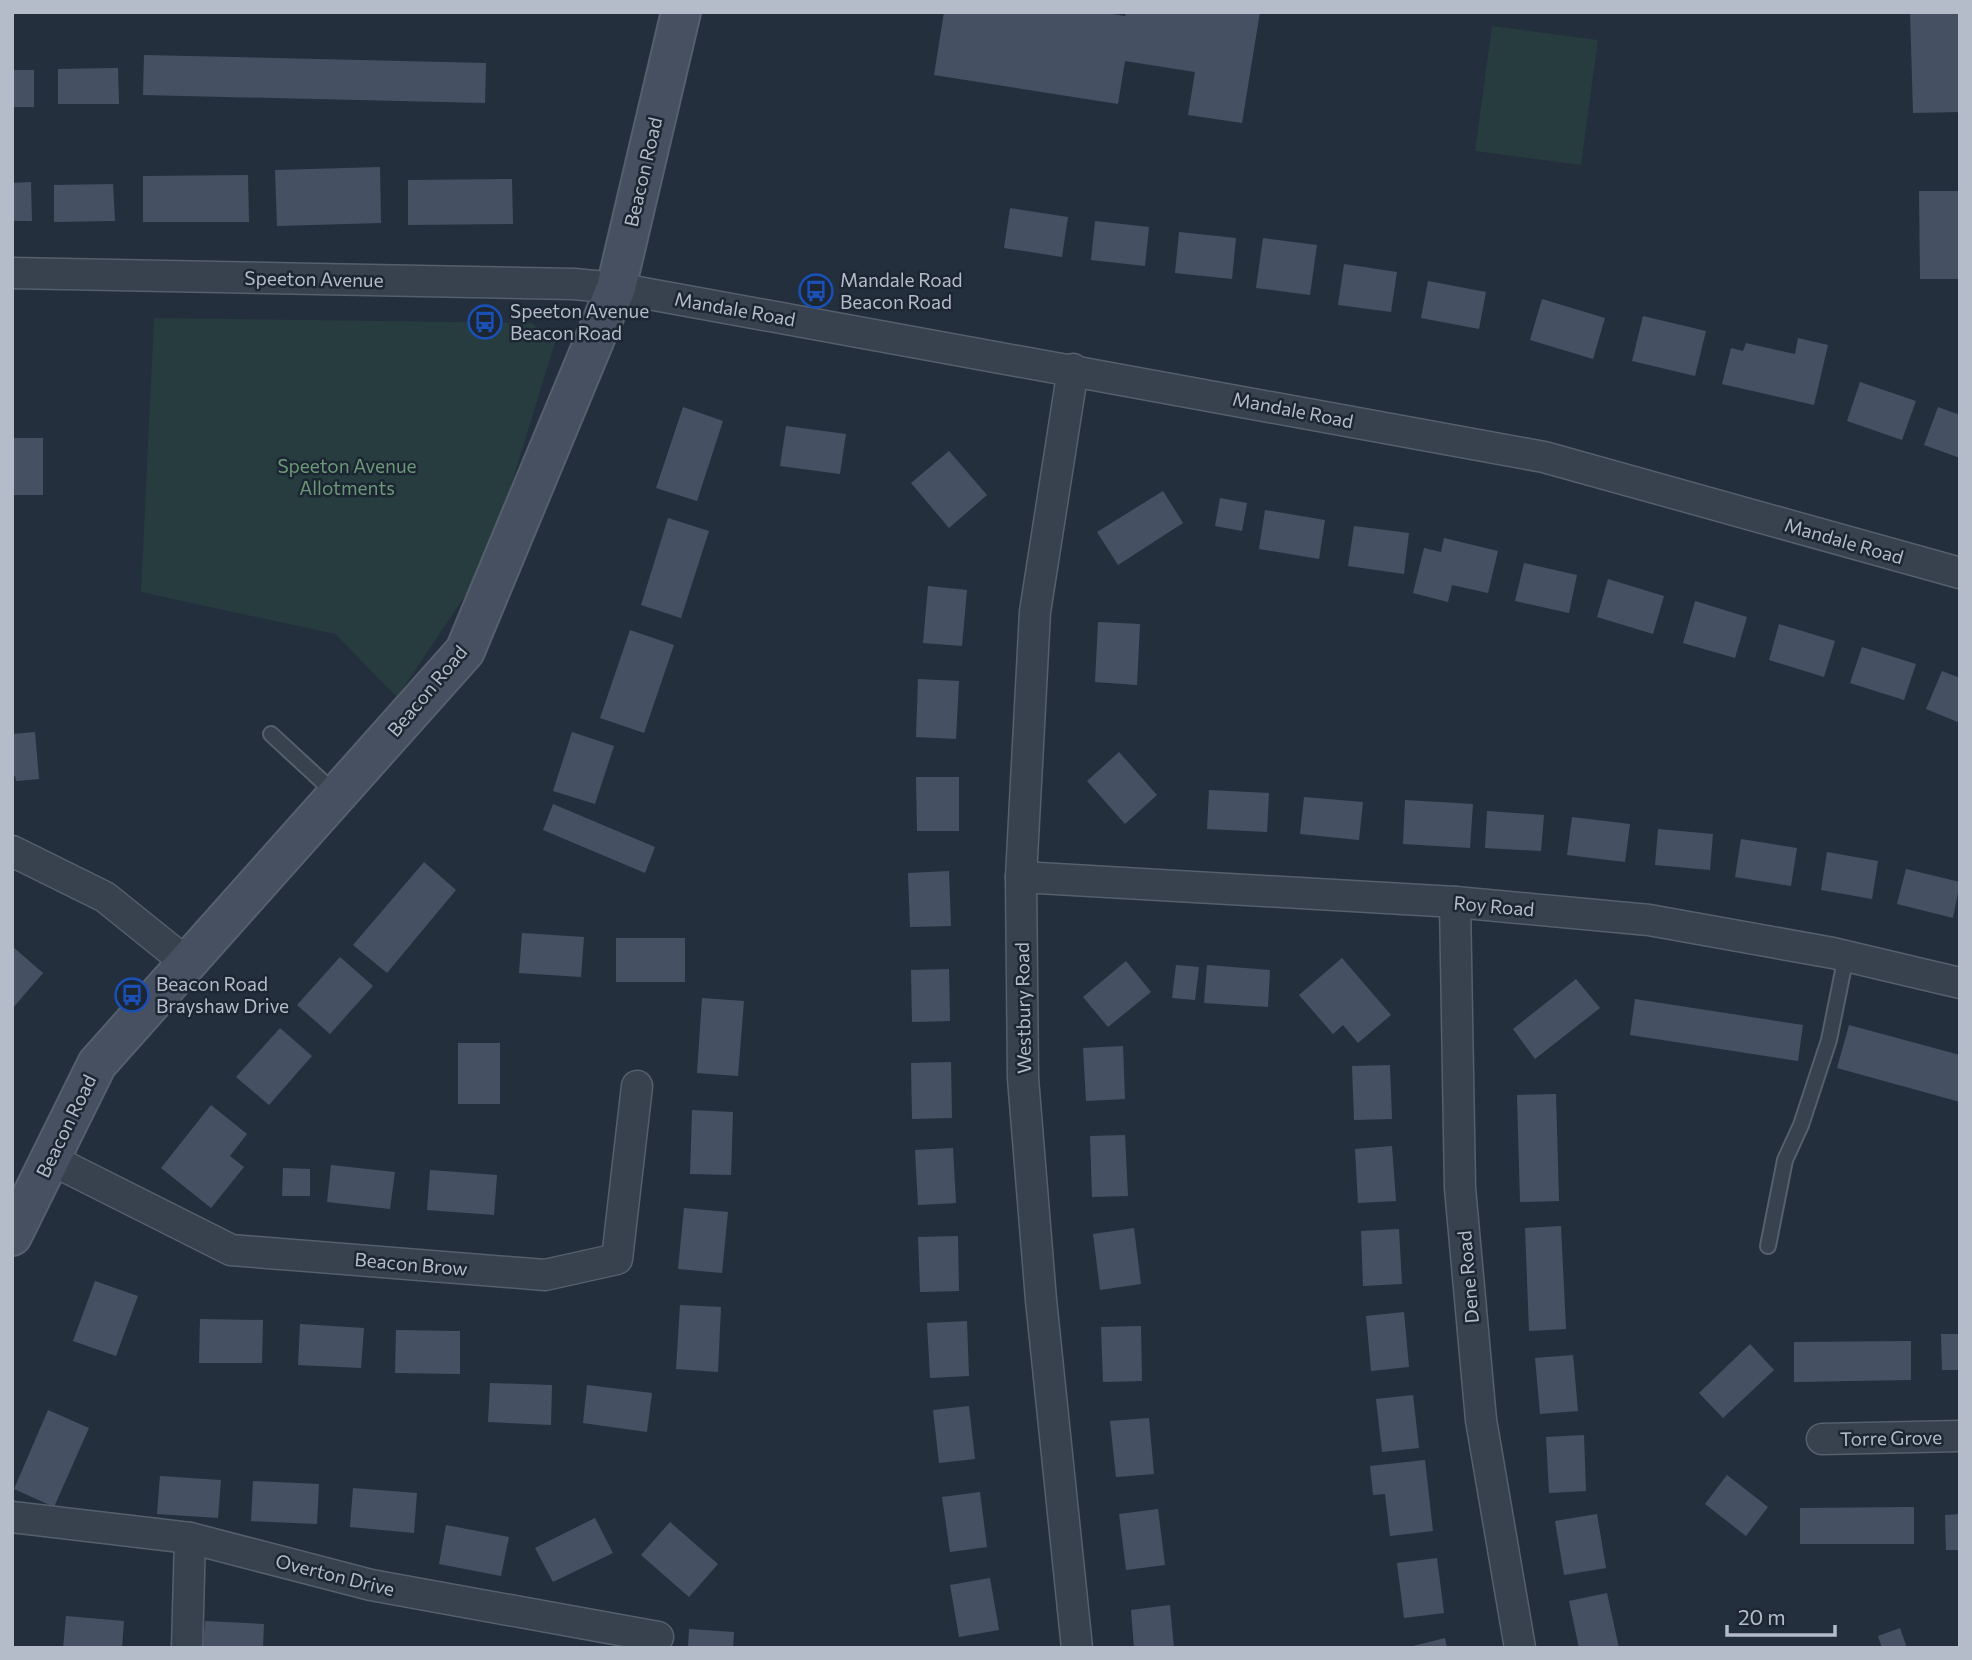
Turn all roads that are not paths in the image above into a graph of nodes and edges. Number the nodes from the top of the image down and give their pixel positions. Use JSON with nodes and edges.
{"nodes":[{"id":1,"x":681,"y":12,"type":"edge"},
{"id":2,"x":12,"y":273,"type":"edge"},
{"id":3,"x":617,"y":288,"type":"junction"},
{"id":4,"x":1073,"y":369,"type":"junction"},
{"id":5,"x":1960,"y":573,"type":"edge"},
{"id":6,"x":271,"y":734,"type":"dead end"},
{"id":7,"x":338,"y":796,"type":"junction"},
{"id":8,"x":12,"y":851,"type":"edge"},
{"id":9,"x":1021,"y":877,"type":"junction"},
{"id":10,"x":1455,"y":902,"type":"junction"},
{"id":11,"x":1846,"y":956,"type":"junction"},
{"id":12,"x":187,"y":963,"type":"junction"},
{"id":13,"x":1960,"y":983,"type":"edge"},
{"id":14,"x":637,"y":1086,"type":"dead end"},
{"id":15,"x":50,"y":1159,"type":"junction"},
{"id":16,"x":12,"y":1236,"type":"edge"},
{"id":17,"x":1768,"y":1246,"type":"dead end"},
{"id":18,"x":1960,"y":1436,"type":"edge"},
{"id":19,"x":1822,"y":1439,"type":"dead end"},
{"id":20,"x":12,"y":1517,"type":"edge"},
{"id":21,"x":190,"y":1538,"type":"junction"},
{"id":22,"x":658,"y":1637,"type":"dead end"},
{"id":23,"x":187,"y":1648,"type":"edge"},
{"id":24,"x":1077,"y":1648,"type":"edge"},
{"id":25,"x":1520,"y":1648,"type":"edge"}],
"edges":[{"from":1,"to":3,"type":"main road","name":"Beacon Road"},
{"from":2,"to":3,"type":"street","name":"Speeton Avenue"},
{"from":3,"to":4,"type":"street","name":"Mandale Road"},
{"from":3,"to":7,"type":"main road","name":"Beacon Road"},
{"from":4,"to":5,"type":"street","name":"Mandale Road"},
{"from":4,"to":9,"type":"street","name":"Westbury Road"},
{"from":6,"to":7,"type":"lane"},
{"from":7,"to":12,"type":"main road","name":"Beacon Road"},
{"from":8,"to":12,"type":"street"},
{"from":9,"to":10,"type":"street","name":"Roy Road"},
{"from":9,"to":24,"type":"street","name":"Westbury Road"},
{"from":10,"to":11,"type":"street","name":"Roy Road"},
{"from":10,"to":25,"type":"street","name":"Dene Road"},
{"from":11,"to":13,"type":"street","name":"Roy Road"},
{"from":11,"to":17,"type":"lane"},
{"from":12,"to":15,"type":"main road","name":"Beacon Road"},
{"from":14,"to":15,"type":"street","name":"Beacon Brow"},
{"from":15,"to":16,"type":"main road","name":"Beacon Road"},
{"from":18,"to":19,"type":"street","name":"Torre Grove"},
{"from":20,"to":21,"type":"street","name":"Overton Drive"},
{"from":21,"to":22,"type":"street","name":"Overton Drive"},
{"from":21,"to":23,"type":"street"}]}
